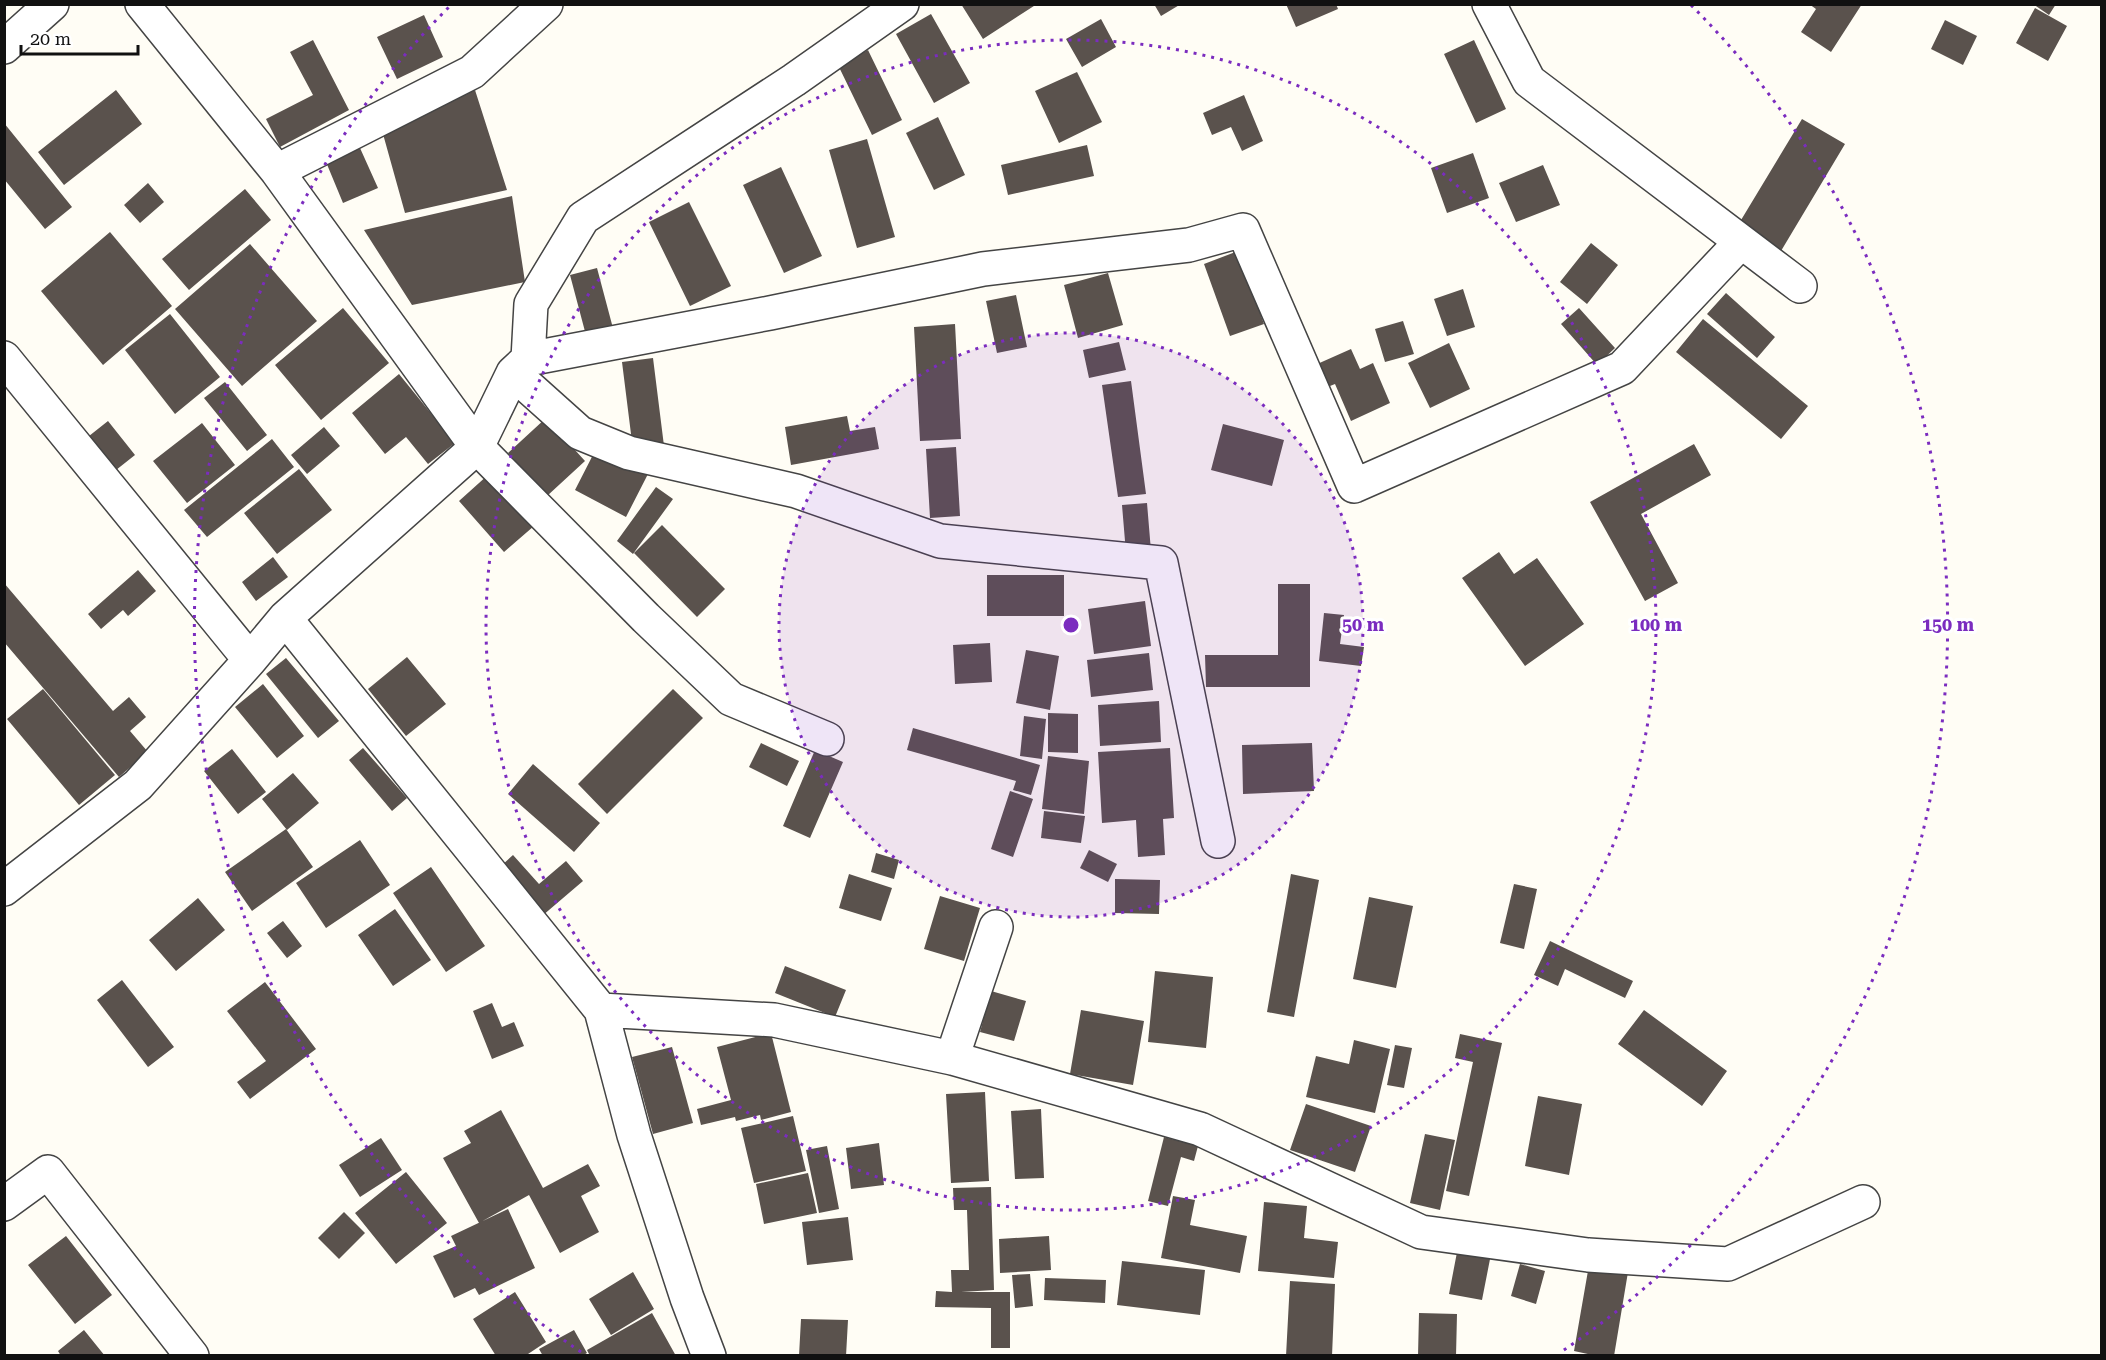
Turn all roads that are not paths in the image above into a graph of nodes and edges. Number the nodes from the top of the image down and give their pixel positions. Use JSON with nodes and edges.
{"nodes":[{"id":1,"x":52,"y":4,"type":"edge"},
{"id":2,"x":142,"y":4,"type":"edge"},
{"id":3,"x":546,"y":4,"type":"edge"},
{"id":4,"x":902,"y":4,"type":"edge"},
{"id":5,"x":1502,"y":9,"type":"edge"},
{"id":6,"x":4,"y":47,"type":"edge"},
{"id":7,"x":277,"y":171,"type":"junction"},
{"id":8,"x":1741,"y":242,"type":"junction"},
{"id":9,"x":1800,"y":286,"type":"dead end"},
{"id":10,"x":4,"y":358,"type":"edge"},
{"id":11,"x":520,"y":366,"type":"junction"},
{"id":12,"x":477,"y":447,"type":"junction"},
{"id":13,"x":285,"y":618,"type":"junction"},
{"id":14,"x":250,"y":660,"type":"junction"},
{"id":15,"x":827,"y":740,"type":"dead end"},
{"id":16,"x":1218,"y":841,"type":"dead end"},
{"id":17,"x":4,"y":889,"type":"edge"},
{"id":18,"x":996,"y":927,"type":"dead end"},
{"id":19,"x":601,"y":1010,"type":"junction"},
{"id":20,"x":952,"y":1058,"type":"junction"},
{"id":21,"x":1863,"y":1202,"type":"dead end"},
{"id":22,"x":4,"y":1204,"type":"edge"},
{"id":23,"x":192,"y":1356,"type":"edge"},
{"id":24,"x":709,"y":1356,"type":"edge"}],
"edges":[{"from":1,"to":6,"type":"street"},
{"from":2,"to":7,"type":"street"},
{"from":3,"to":7,"type":"street"},
{"from":4,"to":11,"type":"street"},
{"from":5,"to":8,"type":"street"},
{"from":7,"to":12,"type":"street"},
{"from":8,"to":9,"type":"street"},
{"from":8,"to":11,"type":"street"},
{"from":10,"to":14,"type":"street"},
{"from":11,"to":12,"type":"street"},
{"from":11,"to":16,"type":"street"},
{"from":12,"to":13,"type":"street"},
{"from":12,"to":15,"type":"street"},
{"from":13,"to":14,"type":"street"},
{"from":13,"to":19,"type":"street"},
{"from":14,"to":17,"type":"street"},
{"from":18,"to":20,"type":"street"},
{"from":19,"to":20,"type":"street"},
{"from":19,"to":24,"type":"street"},
{"from":20,"to":21,"type":"street"},
{"from":22,"to":23,"type":"street"}]}
